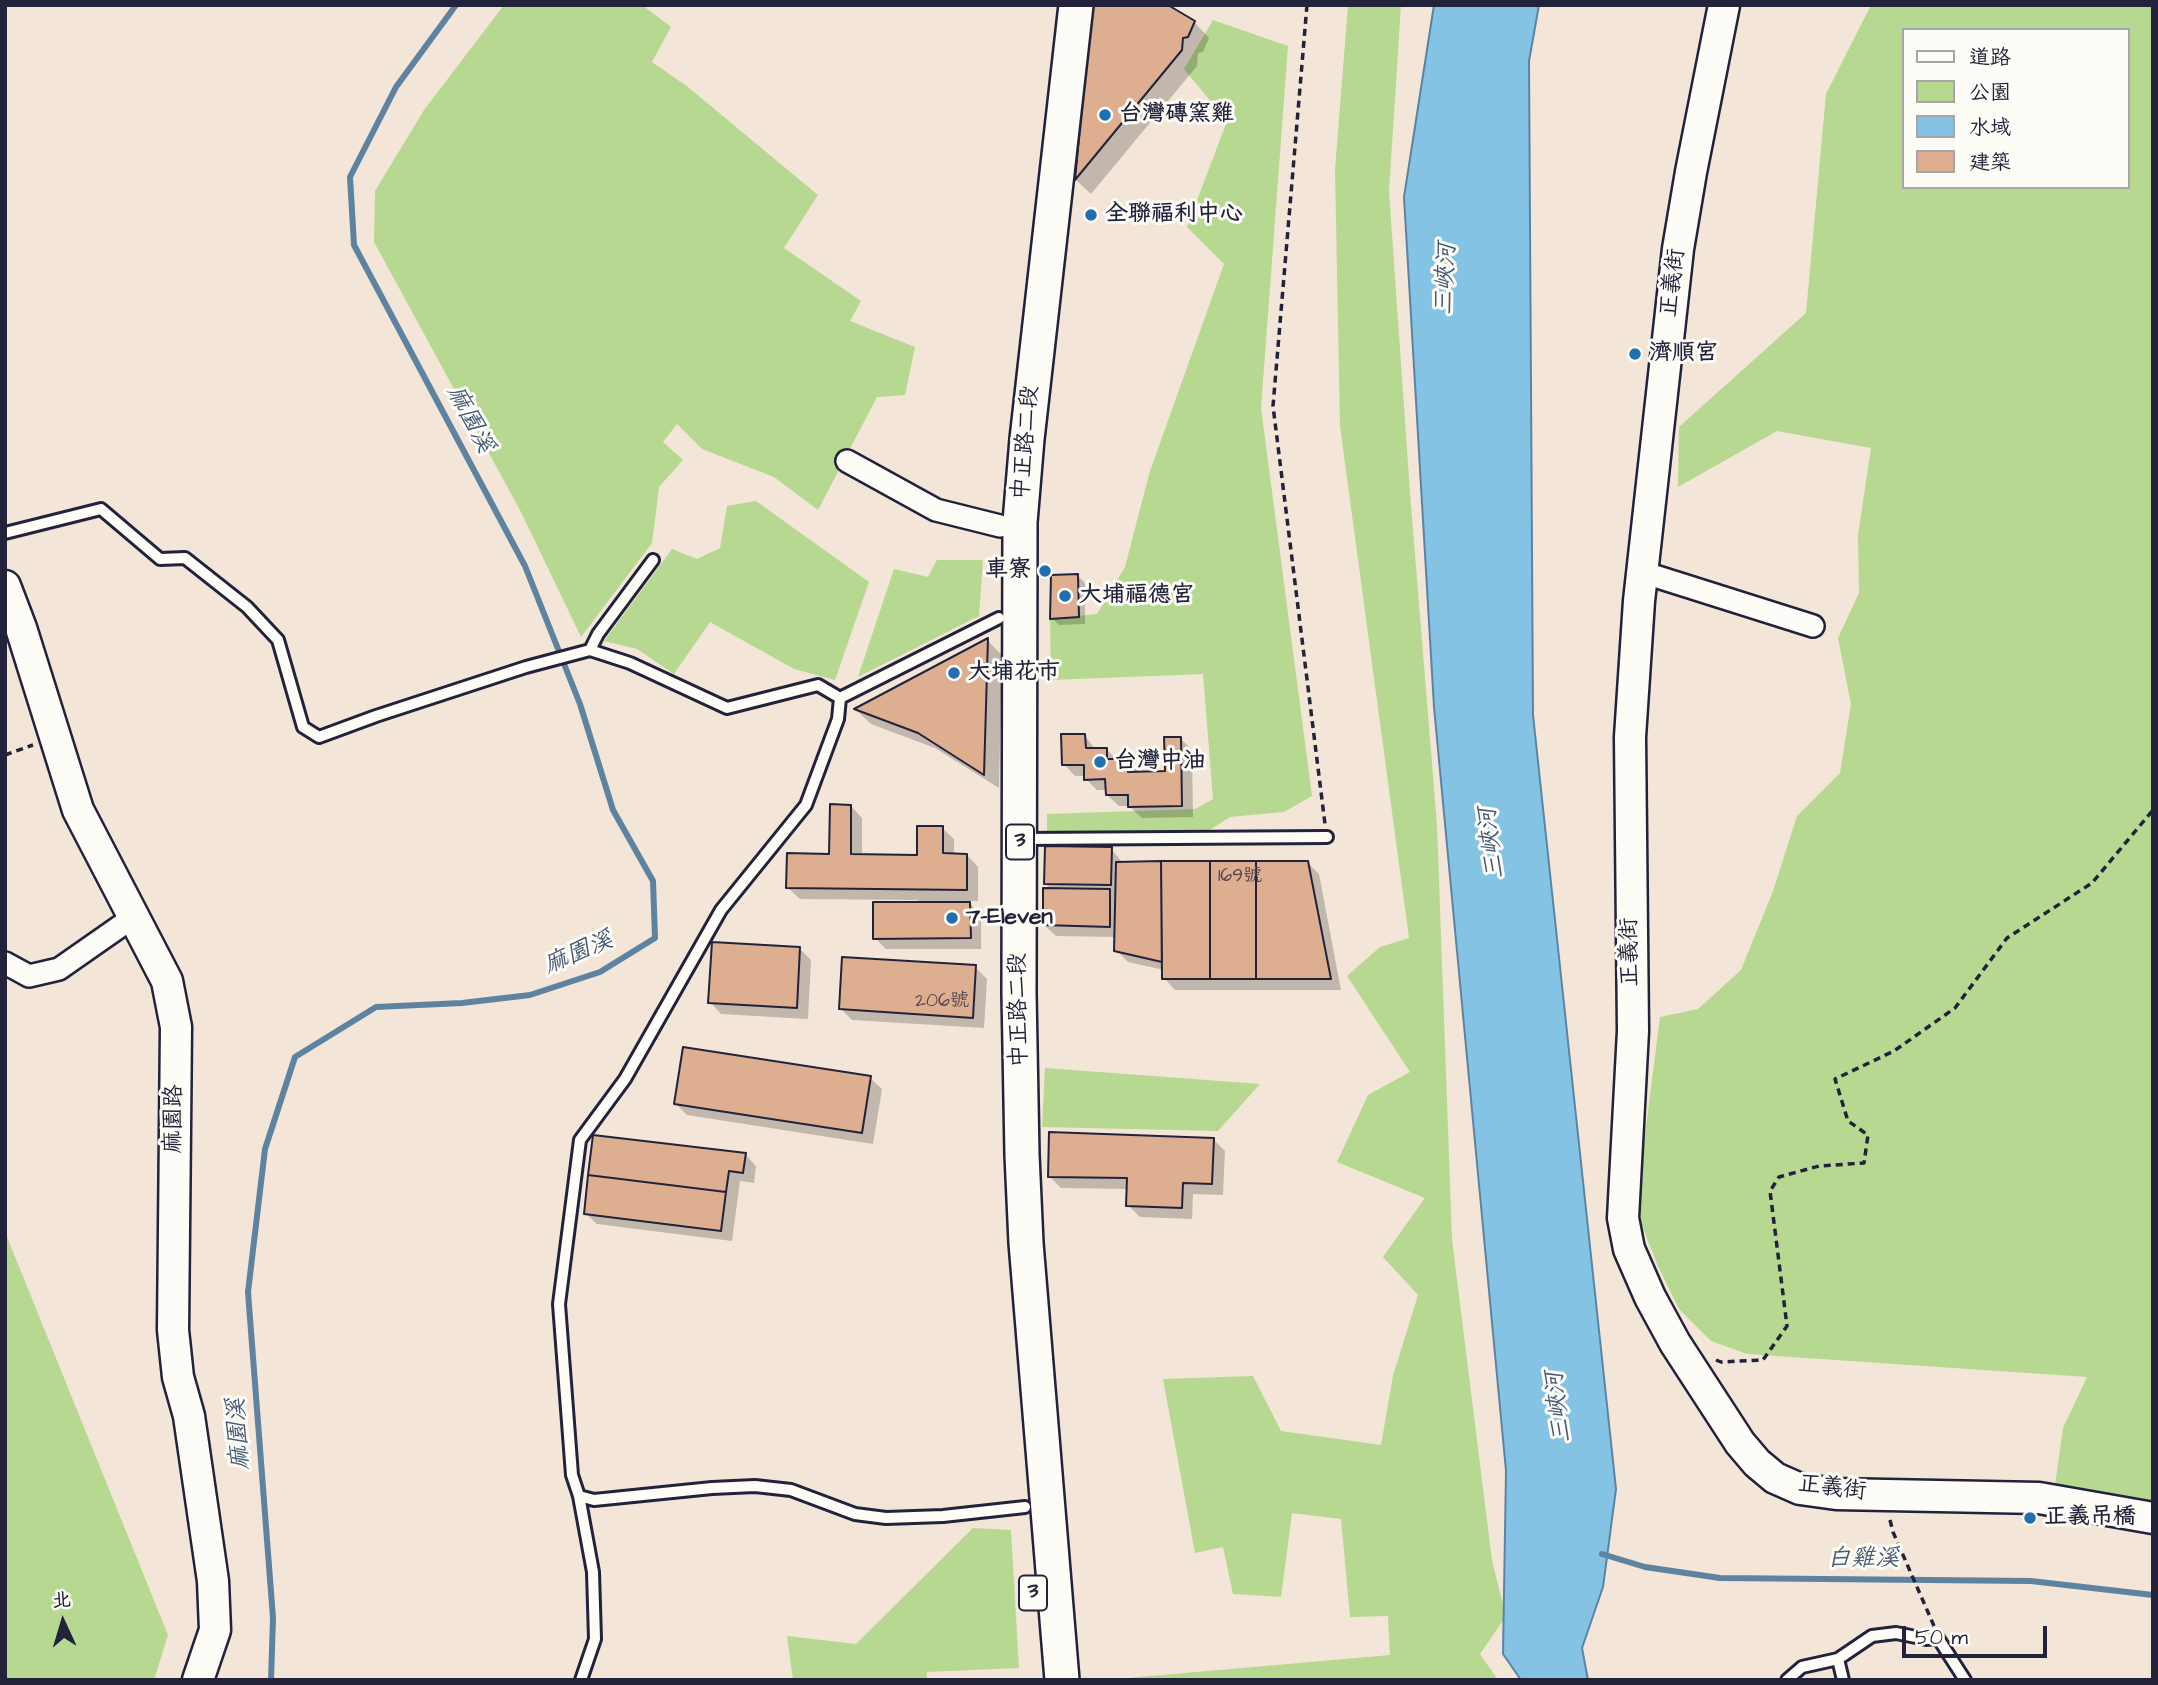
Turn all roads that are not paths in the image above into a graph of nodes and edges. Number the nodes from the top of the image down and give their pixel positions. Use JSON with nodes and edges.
{"nodes":[{"id":1,"x":1055,"y":5,"type":"edge"},
{"id":2,"x":1076,"y":5,"type":"edge"},
{"id":3,"x":1724,"y":5,"type":"edge"},
{"id":4,"x":847,"y":461,"type":"dead end"},
{"id":5,"x":1000,"y":526,"type":"junction"},
{"id":6,"x":5,"y":533,"type":"edge"},
{"id":7,"x":653,"y":561,"type":"dead end"},
{"id":8,"x":1642,"y":572,"type":"junction"},
{"id":9,"x":5,"y":586,"type":"edge"},
{"id":10,"x":999,"y":618,"type":"junction"},
{"id":11,"x":1813,"y":626,"type":"dead end"},
{"id":12,"x":590,"y":650,"type":"junction"},
{"id":13,"x":841,"y":698,"type":"junction"},
{"id":14,"x":1327,"y":837,"type":"road end"},
{"id":15,"x":1020,"y":839,"type":"junction"},
{"id":16,"x":132,"y":918,"type":"junction"},
{"id":17,"x":5,"y":963,"type":"edge"},
{"id":18,"x":579,"y":1496,"type":"junction"},
{"id":19,"x":1025,"y":1507,"type":"junction"},
{"id":20,"x":2153,"y":1518,"type":"edge"},
{"id":21,"x":1838,"y":1659,"type":"junction"},
{"id":22,"x":198,"y":1680,"type":"edge"},
{"id":23,"x":581,"y":1680,"type":"edge"},
{"id":24,"x":1040,"y":1680,"type":"edge"},
{"id":25,"x":1062,"y":1680,"type":"edge"},
{"id":26,"x":1787,"y":1680,"type":"edge"},
{"id":27,"x":1843,"y":1680,"type":"edge"},
{"id":28,"x":1965,"y":1680,"type":"edge"}],
"edges":[{"from":1,"to":5,"type":"main road","name":"中正路二段","number":"3"},
{"from":2,"to":15,"type":"main road","name":"中正路二段","number":"3"},
{"from":3,"to":8,"type":"street","name":"正義街"},
{"from":4,"to":5,"type":"street"},
{"from":5,"to":10,"type":"main road","name":"中正路二段","number":"3"},
{"from":6,"to":12,"type":"lane"},
{"from":7,"to":12,"type":"lane"},
{"from":8,"to":11,"type":"street"},
{"from":8,"to":20,"type":"street","name":"正義街"},
{"from":9,"to":16,"type":"street","name":"麻園路"},
{"from":10,"to":13,"type":"lane"},
{"from":10,"to":19,"type":"main road","name":"中正路二段","number":"3"},
{"from":12,"to":13,"type":"lane"},
{"from":13,"to":18,"type":"lane"},
{"from":14,"to":15,"type":"lane"},
{"from":15,"to":25,"type":"main road","name":"中正路二段","number":"3"},
{"from":16,"to":17,"type":"street"},
{"from":16,"to":22,"type":"street","name":"麻園路"},
{"from":18,"to":19,"type":"lane"},
{"from":18,"to":23,"type":"lane"},
{"from":19,"to":24,"type":"main road","name":"中正路二段","number":"3"},
{"from":21,"to":26,"type":"lane"},
{"from":21,"to":27,"type":"lane"},
{"from":21,"to":28,"type":"lane"}]}
